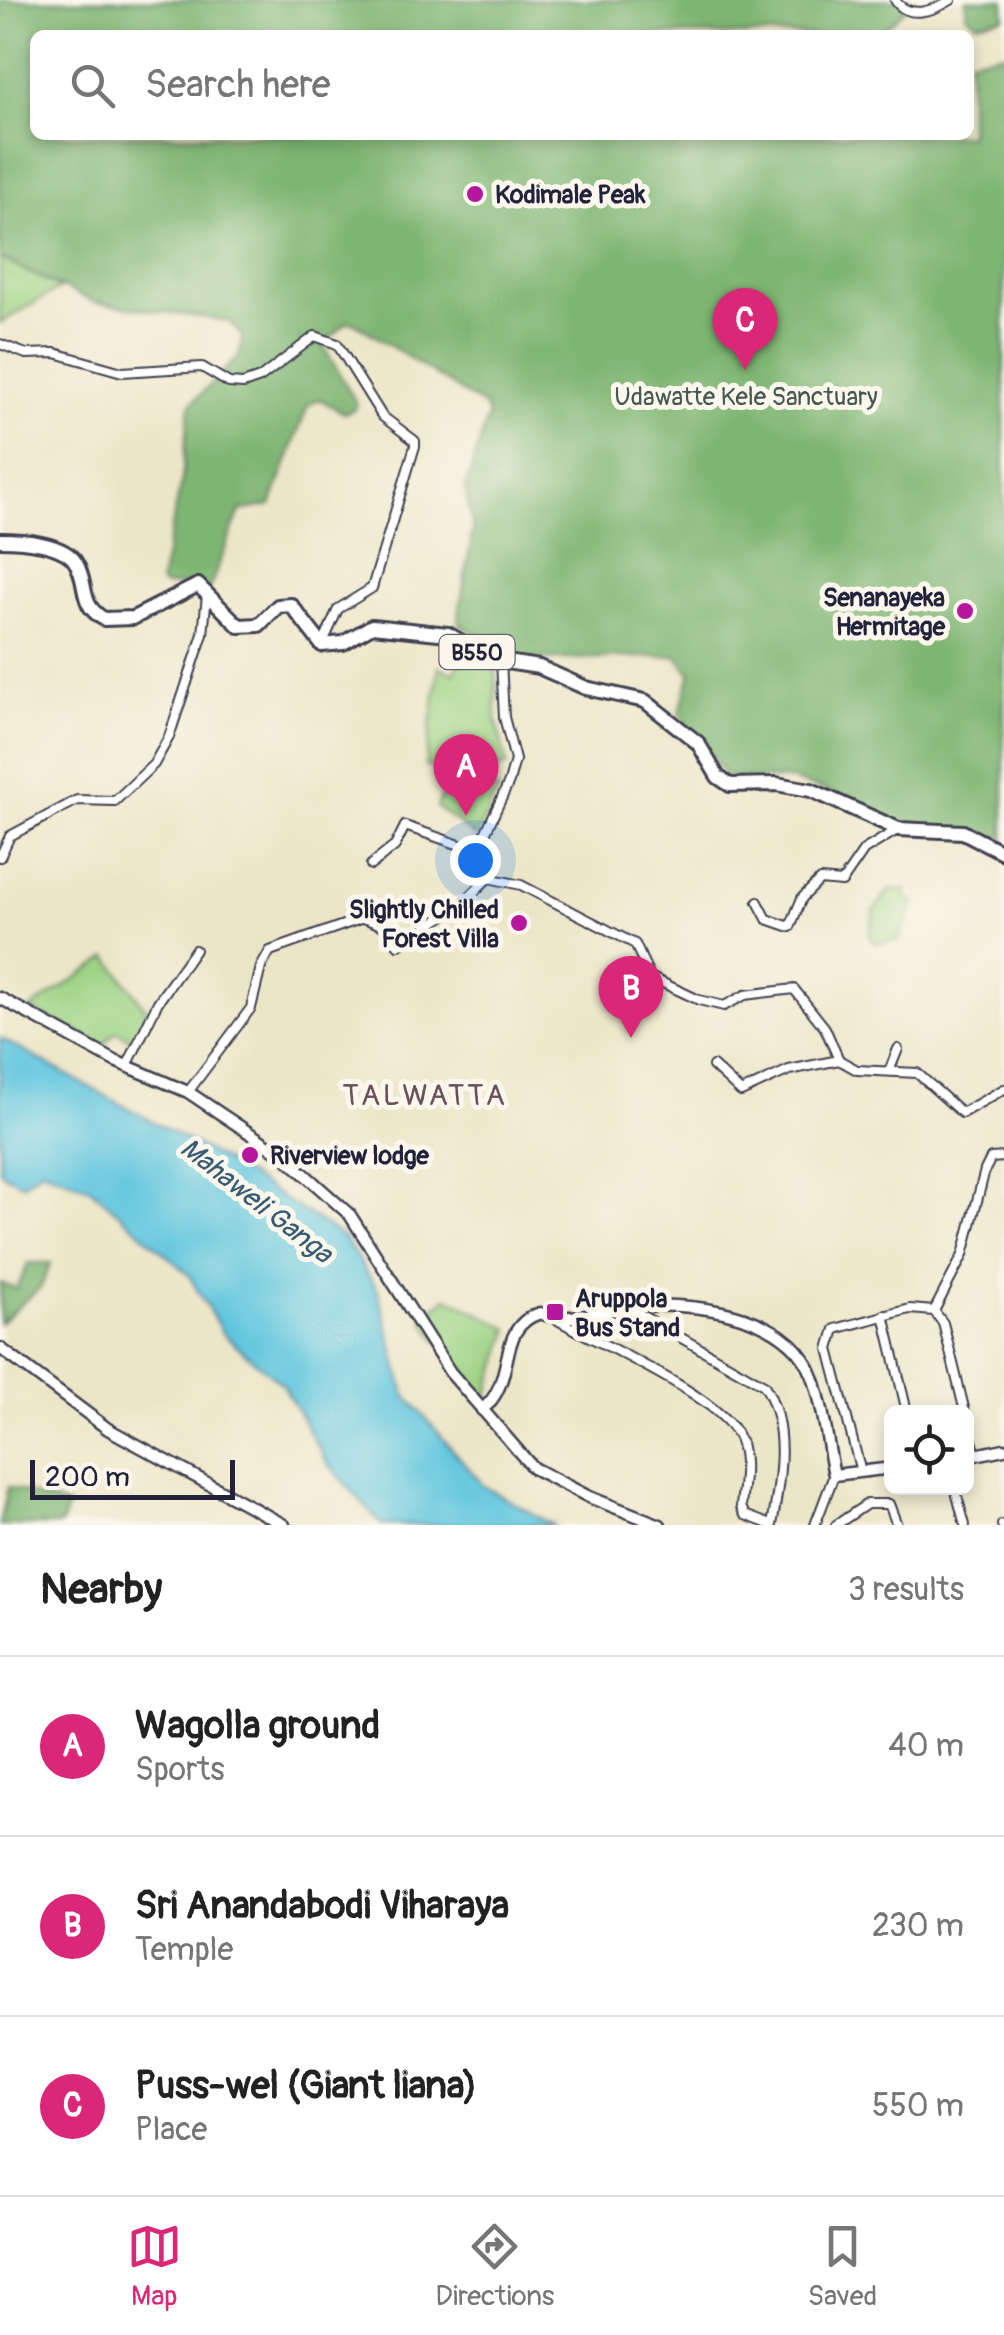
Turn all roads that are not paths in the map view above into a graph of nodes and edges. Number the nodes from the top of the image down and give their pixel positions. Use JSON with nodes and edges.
{"nodes":[{"id":1,"x":895,"y":0,"type":"edge"},
{"id":2,"x":950,"y":0,"type":"edge"},
{"id":3,"x":0,"y":344,"type":"edge"},
{"id":4,"x":0,"y":540,"type":"edge"},
{"id":5,"x":208,"y":592,"type":"junction"},
{"id":6,"x":322,"y":644,"type":"junction"},
{"id":7,"x":501,"y":661,"type":"junction"},
{"id":8,"x":898,"y":829,"type":"junction"},
{"id":9,"x":477,"y":850,"type":"junction"},
{"id":10,"x":1004,"y":854,"type":"edge"},
{"id":11,"x":0,"y":857,"type":"edge"},
{"id":12,"x":371,"y":866,"type":"dead end"},
{"id":13,"x":488,"y":878,"type":"junction"},
{"id":14,"x":758,"y":902,"type":"dead end"},
{"id":15,"x":195,"y":950,"type":"dead end"},
{"id":16,"x":0,"y":998,"type":"edge"},
{"id":17,"x":898,"y":1049,"type":"dead end"},
{"id":18,"x":838,"y":1060,"type":"junction"},
{"id":19,"x":127,"y":1066,"type":"junction"},
{"id":20,"x":713,"y":1066,"type":"dead end"},
{"id":21,"x":890,"y":1069,"type":"junction"},
{"id":22,"x":1004,"y":1089,"type":"edge"},
{"id":23,"x":188,"y":1092,"type":"junction"},
{"id":24,"x":1004,"y":1158,"type":"edge"},
{"id":25,"x":627,"y":1308,"type":"junction"},
{"id":26,"x":934,"y":1311,"type":"junction"},
{"id":27,"x":884,"y":1315,"type":"junction"},
{"id":28,"x":556,"y":1319,"type":"junction"},
{"id":29,"x":0,"y":1348,"type":"edge"},
{"id":30,"x":905,"y":1405,"type":"edge"},
{"id":31,"x":964,"y":1405,"type":"edge"},
{"id":32,"x":482,"y":1410,"type":"junction"},
{"id":33,"x":1004,"y":1449,"type":"edge"},
{"id":34,"x":974,"y":1455,"type":"edge"},
{"id":35,"x":884,"y":1469,"type":"edge"},
{"id":36,"x":861,"y":1472,"type":"junction"},
{"id":37,"x":834,"y":1474,"type":"junction"},
{"id":38,"x":957,"y":1495,"type":"edge"},
{"id":39,"x":284,"y":1525,"type":"edge"},
{"id":40,"x":660,"y":1525,"type":"edge"},
{"id":41,"x":771,"y":1525,"type":"edge"},
{"id":42,"x":815,"y":1525,"type":"edge"},
{"id":43,"x":836,"y":1525,"type":"edge"},
{"id":44,"x":897,"y":1525,"type":"edge"},
{"id":45,"x":965,"y":1525,"type":"edge"}],
"edges":[{"from":1,"to":2,"type":"street"},
{"from":3,"to":6,"type":"street"},
{"from":4,"to":5,"type":"main road"},
{"from":5,"to":6,"type":"main road"},
{"from":5,"to":11,"type":"street"},
{"from":6,"to":7,"type":"main road","number":"B550"},
{"from":7,"to":8,"type":"main road","number":"B550"},
{"from":7,"to":9,"type":"street"},
{"from":8,"to":10,"type":"main road","number":"B550"},
{"from":8,"to":14,"type":"street"},
{"from":9,"to":12,"type":"street"},
{"from":9,"to":13,"type":"street"},
{"from":13,"to":18,"type":"street"},
{"from":13,"to":23,"type":"street"},
{"from":15,"to":19,"type":"street"},
{"from":16,"to":19,"type":"street"},
{"from":17,"to":21,"type":"street"},
{"from":18,"to":20,"type":"street"},
{"from":18,"to":21,"type":"street"},
{"from":19,"to":23,"type":"street"},
{"from":21,"to":22,"type":"street"},
{"from":23,"to":32,"type":"street"},
{"from":24,"to":26,"type":"street"},
{"from":25,"to":28,"type":"street"},
{"from":25,"to":37,"type":"street"},
{"from":25,"to":41,"type":"street"},
{"from":26,"to":27,"type":"street"},
{"from":26,"to":31,"type":"street"},
{"from":27,"to":30,"type":"street"},
{"from":27,"to":36,"type":"street"},
{"from":28,"to":32,"type":"street"},
{"from":28,"to":41,"type":"street"},
{"from":29,"to":39,"type":"street"},
{"from":32,"to":40,"type":"street"},
{"from":33,"to":34,"type":"street"},
{"from":35,"to":36,"type":"street"},
{"from":36,"to":37,"type":"street"},
{"from":37,"to":42,"type":"street"},
{"from":38,"to":45,"type":"street"},
{"from":43,"to":44,"type":"street"}]}
